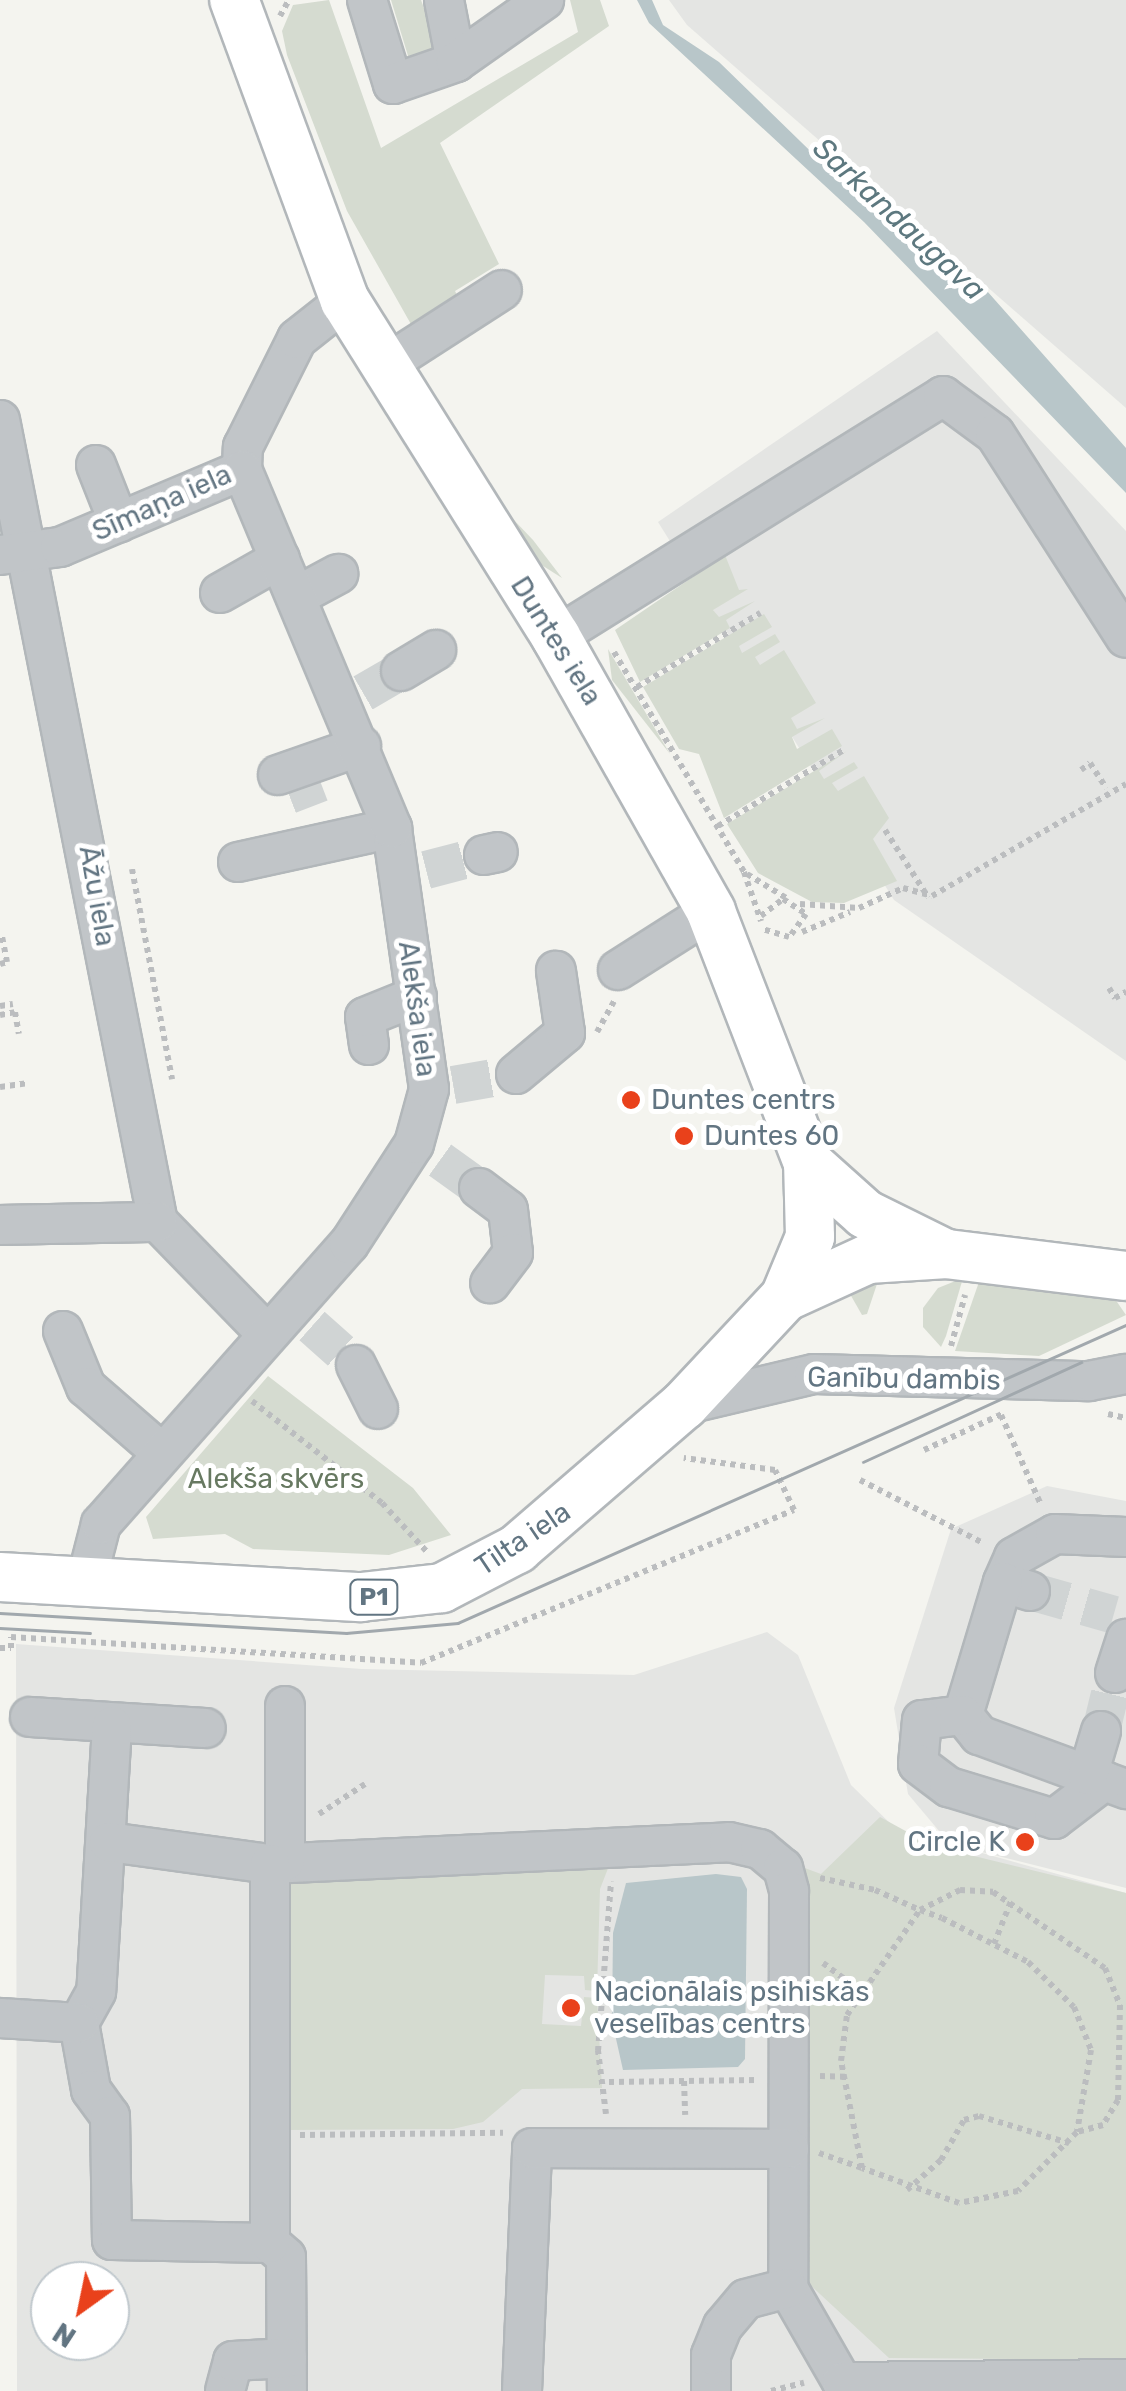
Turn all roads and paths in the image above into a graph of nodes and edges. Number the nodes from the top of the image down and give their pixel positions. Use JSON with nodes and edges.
{"nodes":[{"id":1,"x":234,"y":0,"type":"edge"},
{"id":2,"x":367,"y":0,"type":"edge"},
{"id":3,"x":444,"y":0,"type":"edge"},
{"id":4,"x":544,"y":0,"type":"edge"},
{"id":5,"x":456,"y":62,"type":"junction"},
{"id":6,"x":502,"y":290,"type":"dead end"},
{"id":7,"x":345,"y":300,"type":"junction"},
{"id":8,"x":384,"y":366,"type":"junction"},
{"id":9,"x":0,"y":420,"type":"edge"},
{"id":10,"x":96,"y":465,"type":"dead end"},
{"id":11,"x":242,"y":470,"type":"junction"},
{"id":12,"x":119,"y":523,"type":"junction"},
{"id":13,"x":12,"y":554,"type":"edge"},
{"id":14,"x":280,"y":559,"type":"junction"},
{"id":15,"x":338,"y":574,"type":"dead end"},
{"id":16,"x":220,"y":593,"type":"dead end"},
{"id":17,"x":297,"y":596,"type":"junction"},
{"id":18,"x":760,"y":613,"type":"dead end"},
{"id":19,"x":573,"y":626,"type":"junction"},
{"id":20,"x":1126,"y":638,"type":"edge"},
{"id":21,"x":436,"y":650,"type":"dead end"},
{"id":22,"x":401,"y":671,"type":"tunnel mouth"},
{"id":23,"x":638,"y":687,"type":"junction"},
{"id":24,"x":845,"y":750,"type":"dead end"},
{"id":25,"x":366,"y":756,"type":"junction"},
{"id":26,"x":1081,"y":770,"type":"dead end"},
{"id":27,"x":278,"y":775,"type":"tunnel mouth"},
{"id":28,"x":322,"y":783,"type":"tunnel mouth"},
{"id":29,"x":1126,"y":784,"type":"edge"},
{"id":30,"x":1106,"y":788,"type":"junction"},
{"id":31,"x":718,"y":826,"type":"junction"},
{"id":32,"x":392,"y":828,"type":"junction"},
{"id":33,"x":885,"y":830,"type":"dead end"},
{"id":34,"x":238,"y":862,"type":"dead end"},
{"id":35,"x":132,"y":869,"type":"dead end"},
{"id":36,"x":744,"y":872,"type":"junction"},
{"id":37,"x":928,"y":897,"type":"junction"},
{"id":38,"x":789,"y":899,"type":"junction"},
{"id":39,"x":800,"y":904,"type":"junction"},
{"id":40,"x":859,"y":908,"type":"junction"},
{"id":41,"x":711,"y":911,"type":"junction"},
{"id":42,"x":760,"y":917,"type":"junction"},
{"id":43,"x":762,"y":929,"type":"junction"},
{"id":44,"x":2,"y":936,"type":"edge"},
{"id":45,"x":793,"y":936,"type":"junction"},
{"id":46,"x":0,"y":964,"type":"edge"},
{"id":47,"x":618,"y":970,"type":"dead end"},
{"id":48,"x":556,"y":971,"type":"dead end"},
{"id":49,"x":1108,"y":988,"type":"dead end"},
{"id":50,"x":1126,"y":992,"type":"edge"},
{"id":51,"x":417,"y":996,"type":"junction"},
{"id":52,"x":13,"y":1004,"type":"dead end"},
{"id":53,"x":0,"y":1006,"type":"edge"},
{"id":54,"x":0,"y":1015,"type":"edge"},
{"id":55,"x":18,"y":1034,"type":"dead end"},
{"id":56,"x":369,"y":1045,"type":"dead end"},
{"id":57,"x":516,"y":1074,"type":"tunnel mouth"},
{"id":58,"x":172,"y":1078,"type":"dead end"},
{"id":59,"x":27,"y":1083,"type":"dead end"},
{"id":60,"x":0,"y":1087,"type":"edge"},
{"id":61,"x":808,"y":1162,"type":"junction"},
{"id":62,"x":478,"y":1188,"type":"tunnel mouth"},
{"id":63,"x":158,"y":1222,"type":"junction"},
{"id":64,"x":0,"y":1225,"type":"edge"},
{"id":65,"x":961,"y":1256,"type":"junction"},
{"id":66,"x":1126,"y":1276,"type":"edge"},
{"id":67,"x":490,"y":1284,"type":"dead end"},
{"id":68,"x":785,"y":1297,"type":"junction"},
{"id":69,"x":289,"y":1322,"type":"junction"},
{"id":70,"x":63,"y":1330,"type":"dead end"},
{"id":71,"x":356,"y":1365,"type":"tunnel mouth"},
{"id":72,"x":1126,"y":1374,"type":"edge"},
{"id":73,"x":227,"y":1377,"type":"junction"},
{"id":74,"x":941,"y":1380,"type":"junction"},
{"id":75,"x":1108,"y":1385,"type":"edge"},
{"id":76,"x":684,"y":1405,"type":"junction"},
{"id":77,"x":378,"y":1409,"type":"dead end"},
{"id":78,"x":1014,"y":1409,"type":"dead end"},
{"id":79,"x":1001,"y":1415,"type":"junction"},
{"id":80,"x":924,"y":1450,"type":"dead end"},
{"id":81,"x":162,"y":1453,"type":"junction"},
{"id":82,"x":775,"y":1470,"type":"dead end"},
{"id":83,"x":860,"y":1480,"type":"dead end"},
{"id":84,"x":794,"y":1510,"type":"dead end"},
{"id":85,"x":1054,"y":1534,"type":"junction"},
{"id":86,"x":1126,"y":1536,"type":"edge"},
{"id":87,"x":442,"y":1548,"type":"dead end"},
{"id":88,"x":428,"y":1553,"type":"junction"},
{"id":89,"x":415,"y":1556,"type":"dead end"},
{"id":90,"x":0,"y":1577,"type":"edge"},
{"id":91,"x":1015,"y":1577,"type":"junction"},
{"id":92,"x":86,"y":1582,"type":"junction"},
{"id":93,"x":0,"y":1648,"type":"edge"},
{"id":94,"x":11,"y":1648,"type":"dead end"},
{"id":95,"x":286,"y":1706,"type":"dead end"},
{"id":96,"x":963,"y":1715,"type":"junction"},
{"id":97,"x":30,"y":1717,"type":"dead end"},
{"id":98,"x":112,"y":1726,"type":"junction"},
{"id":99,"x":206,"y":1728,"type":"dead end"},
{"id":100,"x":1101,"y":1731,"type":"tunnel mouth"},
{"id":101,"x":1106,"y":1782,"type":"edge"},
{"id":102,"x":366,"y":1784,"type":"dead end"},
{"id":103,"x":109,"y":1842,"type":"junction"},
{"id":104,"x":617,"y":1846,"type":"junction"},
{"id":105,"x":279,"y":1854,"type":"junction"},
{"id":106,"x":789,"y":1891,"type":"junction"},
{"id":107,"x":1011,"y":1901,"type":"junction"},
{"id":108,"x":920,"y":1910,"type":"junction"},
{"id":109,"x":994,"y":1944,"type":"junction"},
{"id":110,"x":0,"y":2018,"type":"edge"},
{"id":111,"x":79,"y":2023,"type":"junction"},
{"id":112,"x":753,"y":2062,"type":"dead end"},
{"id":113,"x":790,"y":2076,"type":"junction"},
{"id":114,"x":752,"y":2081,"type":"junction"},
{"id":115,"x":609,"y":2082,"type":"junction"},
{"id":116,"x":1077,"y":2132,"type":"junction"},
{"id":117,"x":269,"y":2136,"type":"junction"},
{"id":118,"x":1069,"y":2143,"type":"junction"},
{"id":119,"x":532,"y":2148,"type":"junction"},
{"id":120,"x":770,"y":2148,"type":"junction"},
{"id":121,"x":608,"y":2150,"type":"junction"},
{"id":122,"x":906,"y":2190,"type":"junction"},
{"id":123,"x":270,"y":2243,"type":"junction"},
{"id":124,"x":788,"y":2288,"type":"junction"},
{"id":125,"x":1126,"y":2379,"type":"edge"},
{"id":126,"x":289,"y":2381,"type":"edge"},
{"id":127,"x":840,"y":2387,"type":"edge"},
{"id":128,"x":225,"y":2391,"type":"edge"},
{"id":129,"x":522,"y":2391,"type":"edge"},
{"id":130,"x":711,"y":2391,"type":"edge"}],
"edges":[{"from":1,"to":7,"type":"main road","name":"Duntes iela"},
{"from":2,"to":5,"type":"street"},
{"from":3,"to":5,"type":"street"},
{"from":4,"to":5,"type":"street"},
{"from":6,"to":8,"type":"street"},
{"from":7,"to":8,"type":"main road","name":"Duntes iela"},
{"from":7,"to":11,"type":"street","name":"Sīmaņa iela"},
{"from":8,"to":19,"type":"main road","name":"Duntes iela"},
{"from":9,"to":13,"type":"street","name":"Āžu iela"},
{"from":10,"to":12,"type":"street"},
{"from":11,"to":12,"type":"street","name":"Sīmaņa iela"},
{"from":11,"to":14,"type":"street","name":"Alekša iela"},
{"from":12,"to":13,"type":"street","name":"Sīmaņa iela"},
{"from":13,"to":63,"type":"street","name":"Āžu iela"},
{"from":14,"to":16,"type":"street"},
{"from":14,"to":17,"type":"street","name":"Alekša iela"},
{"from":15,"to":17,"type":"street"},
{"from":17,"to":25,"type":"street","name":"Alekša iela"},
{"from":18,"to":23,"type":"path"},
{"from":19,"to":20,"type":"street"},
{"from":19,"to":23,"type":"path"},
{"from":19,"to":41,"type":"main road","name":"Duntes iela"},
{"from":21,"to":22,"type":"street"},
{"from":23,"to":31,"type":"path"},
{"from":24,"to":31,"type":"path"},
{"from":25,"to":27,"type":"street"},
{"from":25,"to":28,"type":"street"},
{"from":25,"to":32,"type":"street","name":"Alekša iela"},
{"from":26,"to":30,"type":"path"},
{"from":29,"to":30,"type":"path"},
{"from":30,"to":37,"type":"path"},
{"from":31,"to":36,"type":"path"},
{"from":32,"to":34,"type":"street"},
{"from":32,"to":51,"type":"street","name":"Alekša iela"},
{"from":33,"to":37,"type":"path"},
{"from":35,"to":58,"type":"path"},
{"from":36,"to":38,"type":"path"},
{"from":36,"to":42,"type":"path"},
{"from":37,"to":40,"type":"path"},
{"from":38,"to":39,"type":"path"},
{"from":38,"to":42,"type":"path"},
{"from":39,"to":40,"type":"path"},
{"from":39,"to":45,"type":"path"},
{"from":40,"to":45,"type":"path"},
{"from":41,"to":47,"type":"street"},
{"from":41,"to":61,"type":"main road","name":"Duntes iela"},
{"from":42,"to":43,"type":"path"},
{"from":43,"to":45,"type":"path"},
{"from":43,"to":45,"type":"path"},
{"from":44,"to":46,"type":"path"},
{"from":48,"to":57,"type":"street"},
{"from":49,"to":50,"type":"path"},
{"from":51,"to":56,"type":"street"},
{"from":51,"to":69,"type":"street","name":"Alekša iela"},
{"from":52,"to":53,"type":"path"},
{"from":54,"to":55,"type":"path"},
{"from":59,"to":60,"type":"path"},
{"from":61,"to":65,"type":"main road"},
{"from":61,"to":68,"type":"main road","name":"Duntes iela"},
{"from":62,"to":67,"type":"street"},
{"from":63,"to":64,"type":"street"},
{"from":63,"to":69,"type":"street"},
{"from":65,"to":66,"type":"main road","number":"P1"},
{"from":65,"to":68,"type":"main road","number":"P1"},
{"from":65,"to":74,"type":"path"},
{"from":68,"to":76,"type":"main road","name":"Tilta iela","number":"P1"},
{"from":69,"to":73,"type":"street","name":"Alekša iela"},
{"from":70,"to":81,"type":"street"},
{"from":71,"to":77,"type":"street"},
{"from":72,"to":75,"type":"street","name":"Ganību dambis","number":"P1"},
{"from":73,"to":81,"type":"street","name":"Alekša iela"},
{"from":73,"to":88,"type":"path"},
{"from":74,"to":75,"type":"street","name":"Ganību dambis","number":"P1"},
{"from":74,"to":76,"type":"street","name":"Ganību dambis","number":"P1"},
{"from":76,"to":92,"type":"main road","name":"Tilta iela","number":"P1"},
{"from":78,"to":79,"type":"path"},
{"from":79,"to":80,"type":"path"},
{"from":79,"to":85,"type":"path"},
{"from":81,"to":92,"type":"street","name":"Alekša iela"},
{"from":82,"to":84,"type":"path"},
{"from":83,"to":91,"type":"path"},
{"from":85,"to":86,"type":"street"},
{"from":85,"to":91,"type":"street"},
{"from":87,"to":88,"type":"path"},
{"from":88,"to":89,"type":"path"},
{"from":90,"to":92,"type":"main road","name":"Tilta iela","number":"P1"},
{"from":91,"to":96,"type":"street"},
{"from":93,"to":94,"type":"path"},
{"from":95,"to":105,"type":"street"},
{"from":96,"to":101,"type":"street"},
{"from":96,"to":101,"type":"street"},
{"from":97,"to":98,"type":"street"},
{"from":98,"to":99,"type":"street"},
{"from":98,"to":103,"type":"street"},
{"from":100,"to":101,"type":"street"},
{"from":102,"to":105,"type":"path"},
{"from":103,"to":105,"type":"street"},
{"from":103,"to":111,"type":"street"},
{"from":104,"to":105,"type":"street"},
{"from":104,"to":106,"type":"street"},
{"from":104,"to":115,"type":"path"},
{"from":105,"to":117,"type":"street"},
{"from":106,"to":108,"type":"path"},
{"from":106,"to":113,"type":"street"},
{"from":107,"to":108,"type":"path"},
{"from":107,"to":109,"type":"path"},
{"from":107,"to":116,"type":"path"},
{"from":108,"to":109,"type":"path"},
{"from":108,"to":122,"type":"path"},
{"from":109,"to":116,"type":"path"},
{"from":110,"to":111,"type":"street"},
{"from":111,"to":123,"type":"street"},
{"from":112,"to":114,"type":"path"},
{"from":113,"to":114,"type":"path"},
{"from":113,"to":120,"type":"street"},
{"from":114,"to":115,"type":"path"},
{"from":114,"to":120,"type":"path"},
{"from":115,"to":121,"type":"path"},
{"from":116,"to":118,"type":"path"},
{"from":117,"to":119,"type":"path"},
{"from":117,"to":123,"type":"street"},
{"from":118,"to":122,"type":"path"},
{"from":118,"to":122,"type":"path"},
{"from":119,"to":121,"type":"street"},
{"from":119,"to":129,"type":"street"},
{"from":120,"to":121,"type":"street"},
{"from":120,"to":124,"type":"street"},
{"from":123,"to":126,"type":"street"},
{"from":124,"to":127,"type":"street"},
{"from":124,"to":130,"type":"street"},
{"from":125,"to":127,"type":"street"},
{"from":126,"to":128,"type":"street"}]}
